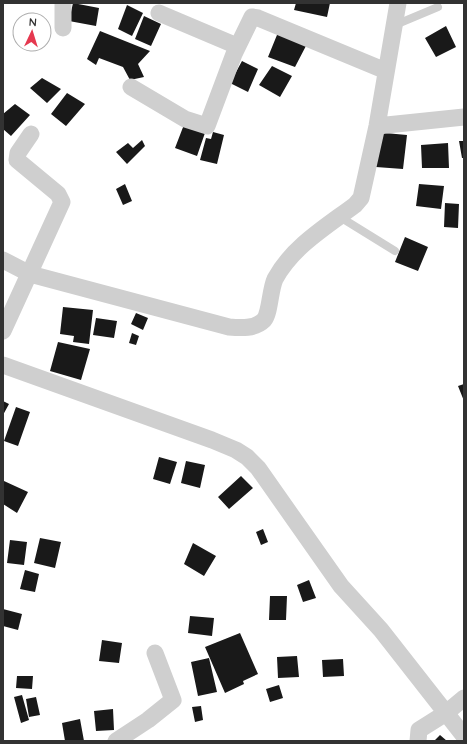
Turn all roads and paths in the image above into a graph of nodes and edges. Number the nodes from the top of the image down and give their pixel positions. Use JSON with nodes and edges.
{"nodes":[{"id":1,"x":63,"y":3,"type":"edge"},
{"id":2,"x":398,"y":3,"type":"edge"},
{"id":3,"x":438,"y":7,"type":"dead end"},
{"id":4,"x":159,"y":13,"type":"dead end"},
{"id":5,"x":394,"y":25,"type":"junction"},
{"id":6,"x":63,"y":28,"type":"dead end"},
{"id":7,"x":237,"y":46,"type":"junction"},
{"id":8,"x":386,"y":71,"type":"junction"},
{"id":9,"x":131,"y":87,"type":"dead end"},
{"id":10,"x":464,"y":117,"type":"edge"},
{"id":11,"x":377,"y":126,"type":"junction"},
{"id":12,"x":31,"y":134,"type":"dead end"},
{"id":13,"x":340,"y":217,"type":"junction"},
{"id":14,"x":395,"y":251,"type":"dead end"},
{"id":15,"x":3,"y":260,"type":"edge"},
{"id":16,"x":30,"y":274,"type":"junction"},
{"id":17,"x":3,"y":331,"type":"edge"},
{"id":18,"x":3,"y":365,"type":"edge"},
{"id":19,"x":155,"y":653,"type":"dead end"},
{"id":20,"x":464,"y":698,"type":"edge"},
{"id":21,"x":446,"y":713,"type":"junction"},
{"id":22,"x":464,"y":736,"type":"edge"},
{"id":23,"x":116,"y":741,"type":"edge"},
{"id":24,"x":418,"y":741,"type":"edge"}],
"edges":[{"from":1,"to":6,"type":"street"},
{"from":2,"to":5,"type":"street"},
{"from":3,"to":5,"type":"lane"},
{"from":4,"to":7,"type":"street"},
{"from":5,"to":8,"type":"street"},
{"from":7,"to":8,"type":"street"},
{"from":7,"to":9,"type":"street"},
{"from":8,"to":11,"type":"street"},
{"from":10,"to":11,"type":"street"},
{"from":11,"to":13,"type":"street"},
{"from":12,"to":16,"type":"street"},
{"from":13,"to":14,"type":"lane"},
{"from":13,"to":16,"type":"street"},
{"from":15,"to":16,"type":"street"},
{"from":16,"to":17,"type":"street"},
{"from":18,"to":21,"type":"street"},
{"from":19,"to":23,"type":"street"},
{"from":20,"to":21,"type":"street"},
{"from":21,"to":22,"type":"street"},
{"from":21,"to":24,"type":"street"}]}
